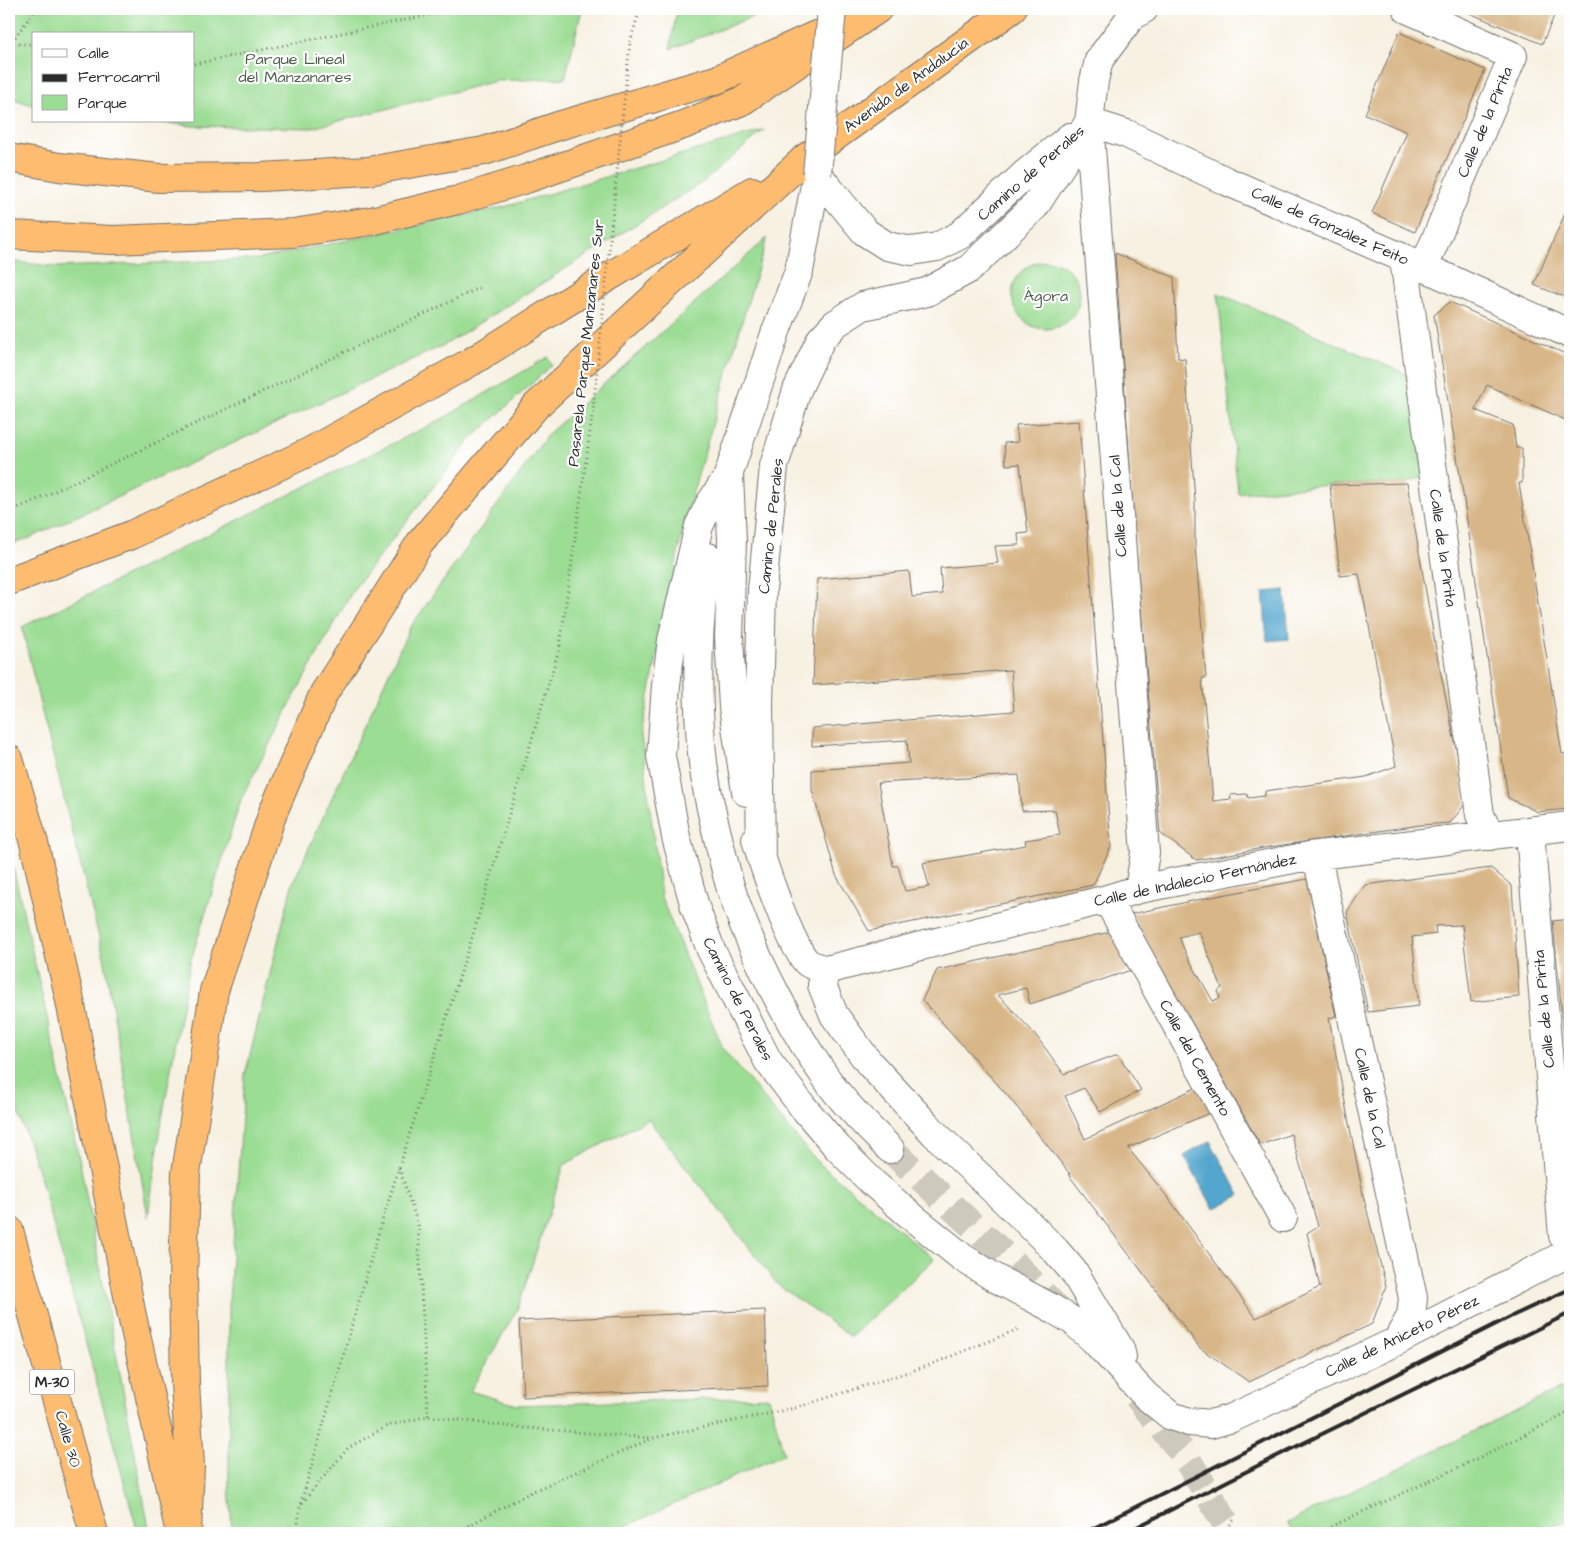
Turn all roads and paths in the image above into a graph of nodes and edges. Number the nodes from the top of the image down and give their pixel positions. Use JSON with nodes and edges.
{"nodes":[{"id":1,"x":36,"y":9,"type":"edge"},
{"id":2,"x":457,"y":9,"type":"edge"},
{"id":3,"x":640,"y":9,"type":"edge"},
{"id":4,"x":832,"y":9,"type":"edge"},
{"id":5,"x":876,"y":9,"type":"edge"},
{"id":6,"x":1012,"y":9,"type":"edge"},
{"id":7,"x":1144,"y":9,"type":"edge"},
{"id":8,"x":1407,"y":9,"type":"edge"},
{"id":9,"x":32,"y":44,"type":"edge"},
{"id":10,"x":9,"y":46,"type":"edge"},
{"id":11,"x":195,"y":64,"type":"edge"},
{"id":12,"x":1089,"y":122,"type":"junction"},
{"id":13,"x":9,"y":158,"type":"edge"},
{"id":14,"x":809,"y":168,"type":"junction"},
{"id":15,"x":9,"y":235,"type":"edge"},
{"id":16,"x":1414,"y":263,"type":"junction"},
{"id":17,"x":483,"y":286,"type":"dead end"},
{"id":18,"x":1570,"y":334,"type":"edge"},
{"id":19,"x":728,"y":475,"type":"junction"},
{"id":20,"x":9,"y":512,"type":"edge"},
{"id":21,"x":9,"y":581,"type":"edge"},
{"id":22,"x":9,"y":759,"type":"edge"},
{"id":23,"x":1570,"y":826,"type":"edge"},
{"id":24,"x":1534,"y":830,"type":"junction"},
{"id":25,"x":1490,"y":836,"type":"junction"},
{"id":26,"x":1309,"y":856,"type":"junction"},
{"id":27,"x":761,"y":858,"type":"junction"},
{"id":28,"x":1139,"y":890,"type":"junction"},
{"id":29,"x":1107,"y":899,"type":"junction"},
{"id":30,"x":826,"y":970,"type":"junction"},
{"id":31,"x":890,"y":1149,"type":"tunnel mouth"},
{"id":32,"x":400,"y":1168,"type":"junction"},
{"id":33,"x":1283,"y":1218,"type":"dead end"},
{"id":34,"x":9,"y":1230,"type":"edge"},
{"id":35,"x":1570,"y":1246,"type":"edge"},
{"id":36,"x":1570,"y":1252,"type":"edge"},
{"id":37,"x":1026,"y":1326,"type":"dead end"},
{"id":38,"x":1397,"y":1341,"type":"junction"},
{"id":39,"x":1126,"y":1374,"type":"junction"},
{"id":40,"x":1570,"y":1412,"type":"edge"},
{"id":41,"x":428,"y":1416,"type":"junction"},
{"id":42,"x":1232,"y":1418,"type":"joint"},
{"id":43,"x":654,"y":1438,"type":"junction"},
{"id":44,"x":300,"y":1506,"type":"junction"},
{"id":45,"x":1236,"y":1518,"type":"dead end"},
{"id":46,"x":94,"y":1533,"type":"edge"},
{"id":47,"x":180,"y":1533,"type":"edge"},
{"id":48,"x":187,"y":1533,"type":"edge"},
{"id":49,"x":296,"y":1533,"type":"edge"},
{"id":50,"x":455,"y":1533,"type":"edge"},
{"id":51,"x":1224,"y":1533,"type":"edge"},
{"id":52,"x":1317,"y":1533,"type":"edge"}],
"edges":[{"from":1,"to":10,"type":"path"},
{"from":2,"to":11,"type":"path"},
{"from":3,"to":32,"type":"path","name":"Pasarela Parque Manzanares Sur","bridge":true},
{"from":4,"to":14,"type":"street","name":"Camino de Perales","bridge":true},
{"from":5,"to":13,"type":"highway"},
{"from":5,"to":15,"type":"highway"},
{"from":6,"to":14,"type":"highway","name":"Avenida de Andalucía"},
{"from":7,"to":12,"type":"street"},
{"from":8,"to":16,"type":"street","name":"Calle de la Pirita"},
{"from":9,"to":10,"type":"path"},
{"from":12,"to":14,"type":"street","name":"Camino de Perales"},
{"from":12,"to":16,"type":"street","name":"Calle de González Feito"},
{"from":12,"to":27,"type":"street","name":"Camino de Perales"},
{"from":12,"to":28,"type":"street","name":"Calle de la Cal"},
{"from":14,"to":19,"type":"street","name":"Camino de Perales"},
{"from":14,"to":21,"type":"highway"},
{"from":14,"to":48,"type":"highway"},
{"from":16,"to":18,"type":"street","name":"Calle de González Feito"},
{"from":16,"to":25,"type":"street","name":"Calle de la Pirita"},
{"from":17,"to":20,"type":"path"},
{"from":19,"to":27,"type":"street","name":"Camino de Perales"},
{"from":19,"to":31,"type":"street","name":"Camino de Perales"},
{"from":19,"to":39,"type":"street","name":"Camino de Perales"},
{"from":22,"to":47,"type":"highway"},
{"from":23,"to":24,"type":"street","name":"Calle de Indalecio Fernández"},
{"from":24,"to":25,"type":"street","name":"Calle de Indalecio Fernández"},
{"from":24,"to":35,"type":"street","name":"Calle de la Pirita"},
{"from":25,"to":26,"type":"street","name":"Calle de Indalecio Fernández"},
{"from":26,"to":28,"type":"street","name":"Calle de Indalecio Fernández"},
{"from":26,"to":38,"type":"street","name":"Calle de la Cal"},
{"from":27,"to":30,"type":"street","name":"Camino de Perales"},
{"from":28,"to":29,"type":"street","name":"Calle de Indalecio Fernández"},
{"from":29,"to":30,"type":"street","name":"Calle de Indalecio Fernández"},
{"from":29,"to":33,"type":"street","name":"Calle del Cemento"},
{"from":30,"to":39,"type":"street","name":"Camino de Perales"},
{"from":32,"to":41,"type":"path"},
{"from":32,"to":44,"type":"path","name":"Pasarela Parque Manzanares Sur"},
{"from":34,"to":46,"type":"highway","name":"Calle 30","number":"M-30"},
{"from":36,"to":38,"type":"street","name":"Calle de Aniceto Pérez"},
{"from":37,"to":43,"type":"path"},
{"from":38,"to":42,"type":"street","name":"Calle de Aniceto Pérez"},
{"from":39,"to":42,"type":"street","name":"Camino de Perales"},
{"from":40,"to":52,"type":"path"},
{"from":41,"to":43,"type":"path"},
{"from":41,"to":44,"type":"path"},
{"from":43,"to":50,"type":"path"},
{"from":44,"to":49,"type":"path","name":"Pasarela Parque Manzanares Sur"},
{"from":45,"to":51,"type":"path"}]}
